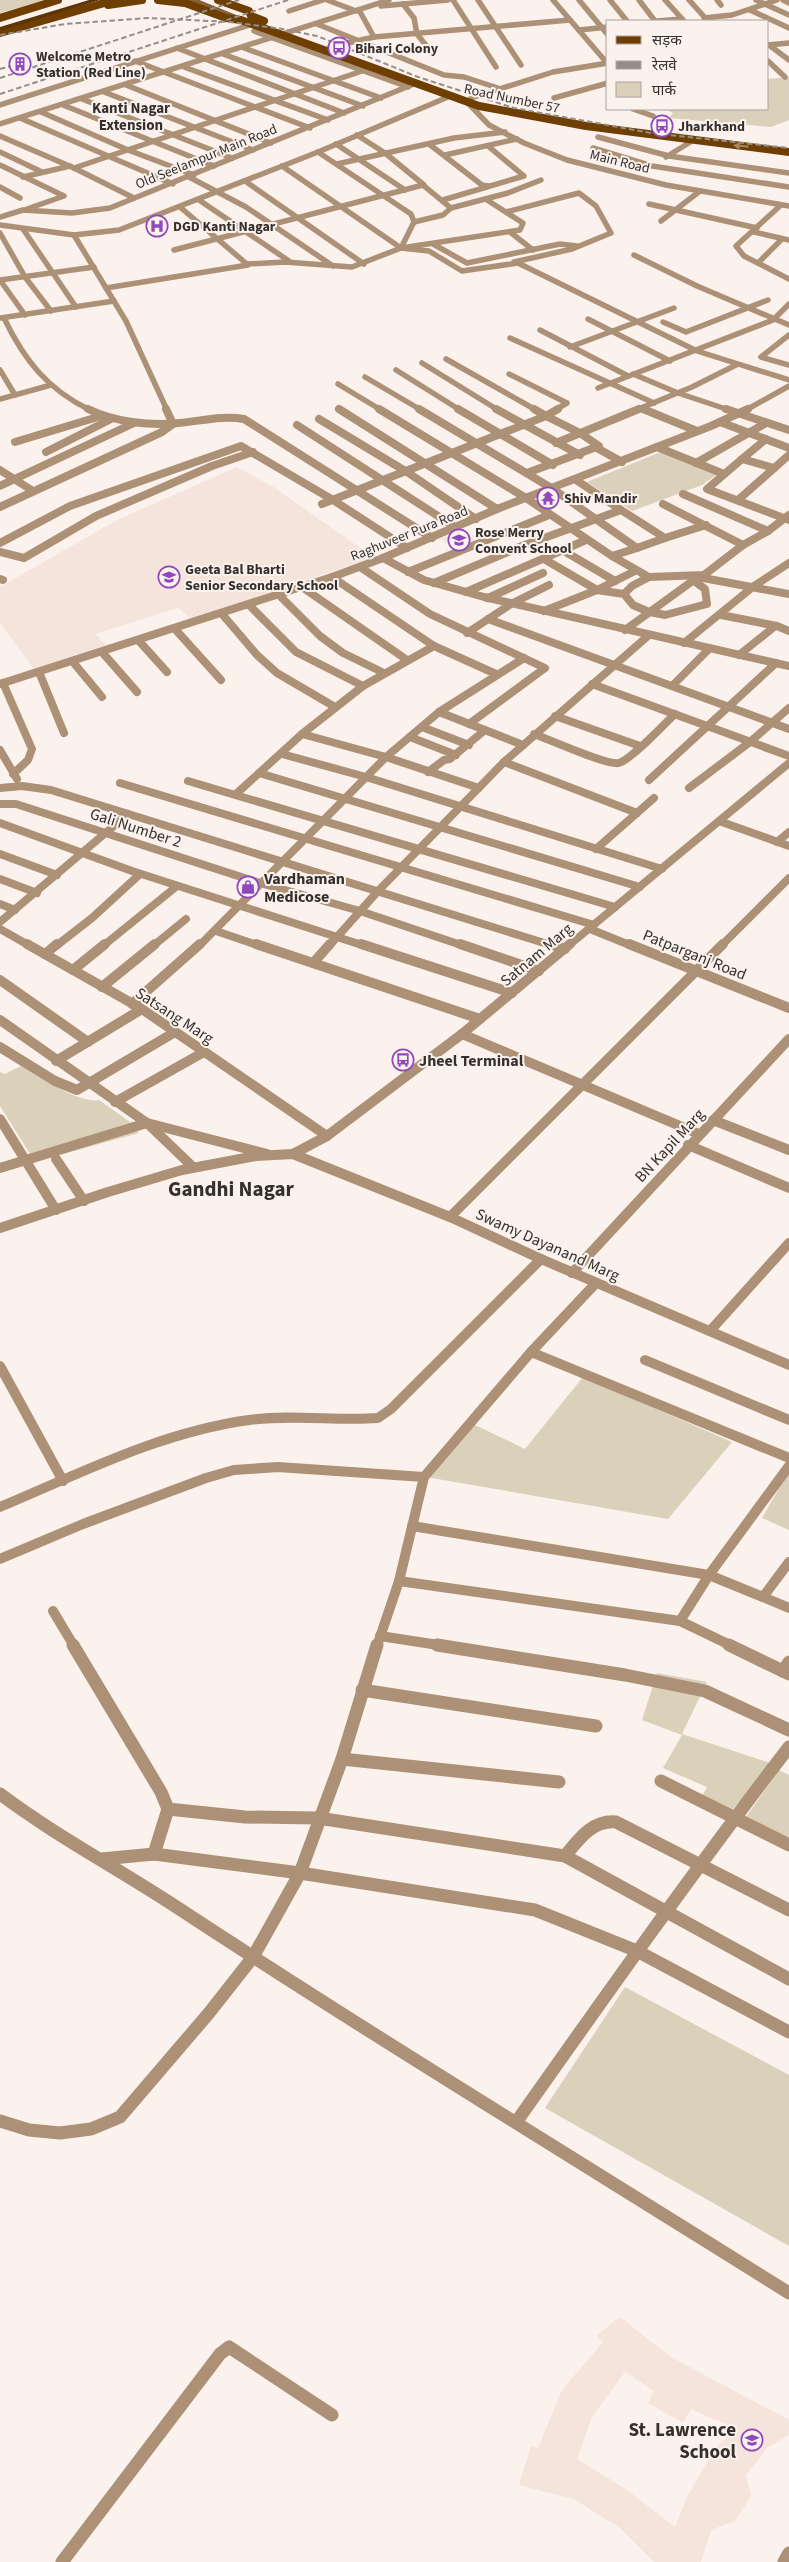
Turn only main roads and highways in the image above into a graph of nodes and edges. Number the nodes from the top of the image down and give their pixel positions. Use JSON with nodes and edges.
{"nodes":[{"id":1,"x":58,"y":0,"type":"edge"},
{"id":2,"x":74,"y":0,"type":"edge"},
{"id":3,"x":96,"y":0,"type":"edge"},
{"id":4,"x":115,"y":0,"type":"edge"},
{"id":5,"x":142,"y":0,"type":"edge"},
{"id":6,"x":158,"y":0,"type":"edge"},
{"id":7,"x":177,"y":0,"type":"edge"},
{"id":8,"x":207,"y":0,"type":"edge"},
{"id":9,"x":218,"y":0,"type":"edge"},
{"id":10,"x":191,"y":2,"type":"edge"},
{"id":11,"x":77,"y":11,"type":"junction"},
{"id":12,"x":251,"y":16,"type":"junction"},
{"id":13,"x":0,"y":18,"type":"edge"},
{"id":14,"x":0,"y":23,"type":"edge"},
{"id":15,"x":0,"y":29,"type":"edge"},
{"id":16,"x":0,"y":34,"type":"edge"},
{"id":17,"x":449,"y":94,"type":"junction"},
{"id":18,"x":469,"y":101,"type":"junction"},
{"id":19,"x":789,"y":144,"type":"edge"},
{"id":20,"x":789,"y":152,"type":"edge"}],
"edges":[{"from":1,"to":13,"type":"main road"},
{"from":2,"to":14,"type":"highway"},
{"from":3,"to":15,"type":"highway"},
{"from":4,"to":11,"type":"main road"},
{"from":5,"to":11,"type":"main road"},
{"from":6,"to":10,"type":"main road"},
{"from":7,"to":10,"type":"main road"},
{"from":8,"to":12,"type":"main road"},
{"from":9,"to":12,"type":"main road","name":"Road Number 57"},
{"from":10,"to":17,"type":"main road","name":"Road Number 57"},
{"from":11,"to":16,"type":"main road"},
{"from":12,"to":17,"type":"main road","name":"Road Number 57"},
{"from":17,"to":18,"type":"main road","name":"Road Number 57"},
{"from":18,"to":19,"type":"main road"},
{"from":20,"to":18,"type":"main road","name":"Road Number 57","one_way":true}]}
